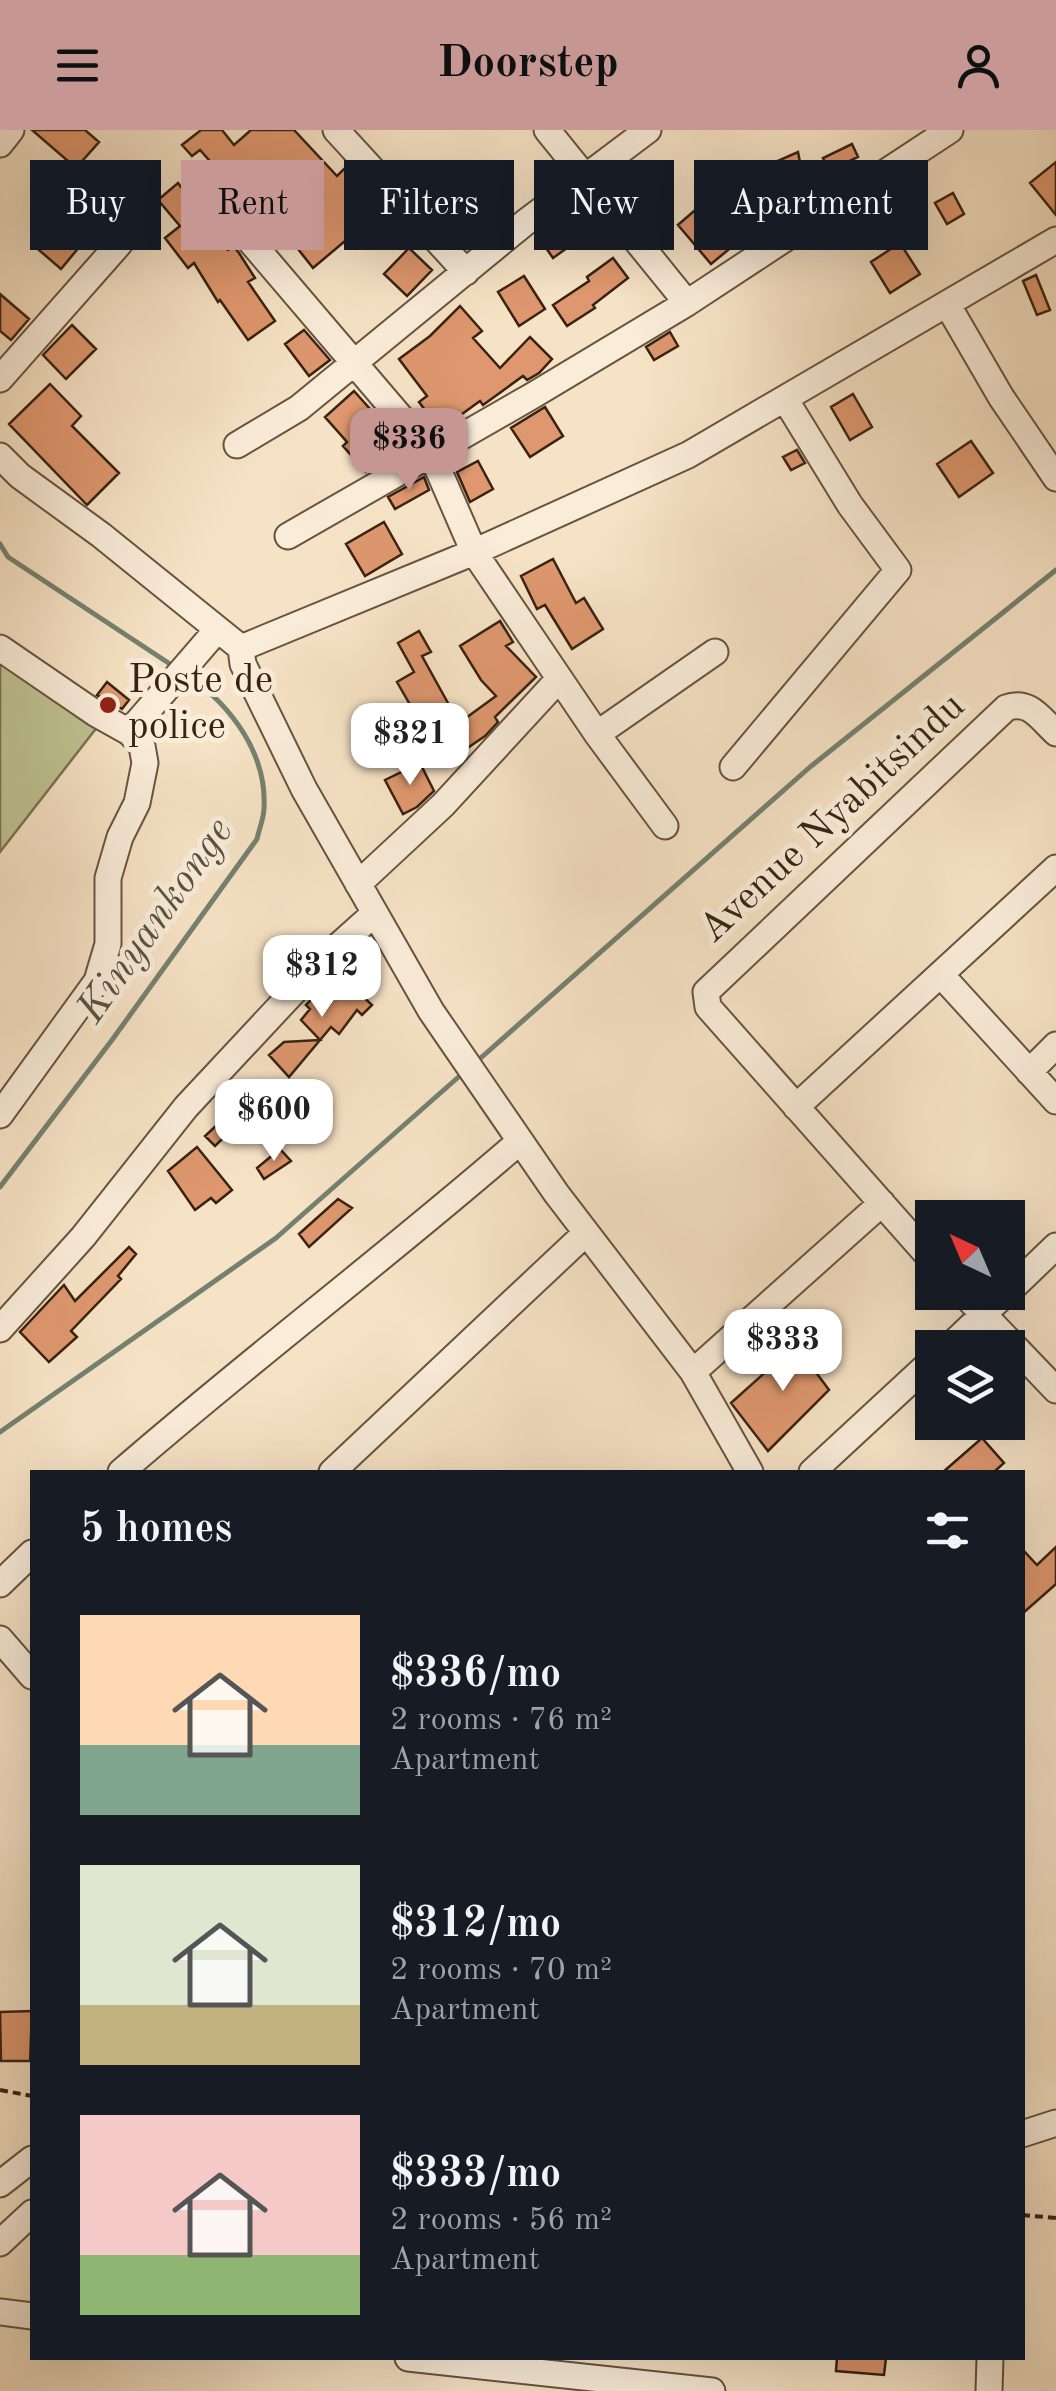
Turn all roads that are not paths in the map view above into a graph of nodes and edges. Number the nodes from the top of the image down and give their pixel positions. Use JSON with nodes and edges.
{"nodes":[{"id":1,"x":11,"y":130,"type":"edge"},
{"id":2,"x":336,"y":130,"type":"edge"},
{"id":3,"x":547,"y":130,"type":"edge"},
{"id":4,"x":648,"y":130,"type":"edge"},
{"id":5,"x":950,"y":130,"type":"edge"},
{"id":6,"x":0,"y":144,"type":"edge"},
{"id":7,"x":570,"y":160,"type":"edge"},
{"id":8,"x":607,"y":160,"type":"edge"},
{"id":9,"x":534,"y":217,"type":"edge"},
{"id":10,"x":1056,"y":240,"type":"edge"},
{"id":11,"x":114,"y":250,"type":"edge"},
{"id":12,"x":257,"y":250,"type":"edge"},
{"id":13,"x":644,"y":250,"type":"edge"},
{"id":14,"x":466,"y":272,"type":"junction"},
{"id":15,"x":687,"y":302,"type":"junction"},
{"id":16,"x":947,"y":304,"type":"junction"},
{"id":17,"x":355,"y":363,"type":"junction"},
{"id":18,"x":0,"y":378,"type":"edge"},
{"id":19,"x":784,"y":399,"type":"junction"},
{"id":20,"x":238,"y":446,"type":"dead end"},
{"id":21,"x":431,"y":452,"type":"junction"},
{"id":22,"x":0,"y":456,"type":"edge"},
{"id":23,"x":1056,"y":478,"type":"edge"},
{"id":24,"x":288,"y":536,"type":"dead end"},
{"id":25,"x":474,"y":552,"type":"junction"},
{"id":26,"x":217,"y":630,"type":"junction"},
{"id":27,"x":0,"y":648,"type":"edge"},
{"id":28,"x":242,"y":648,"type":"junction"},
{"id":29,"x":715,"y":652,"type":"dead end"},
{"id":30,"x":559,"y":679,"type":"junction"},
{"id":31,"x":129,"y":732,"type":"junction"},
{"id":32,"x":597,"y":734,"type":"junction"},
{"id":33,"x":1056,"y":734,"type":"edge"},
{"id":34,"x":733,"y":767,"type":"dead end"},
{"id":35,"x":665,"y":826,"type":"dead end"},
{"id":36,"x":1056,"y":868,"type":"edge"},
{"id":37,"x":358,"y":884,"type":"junction"},
{"id":38,"x":375,"y":913,"type":"junction"},
{"id":39,"x":942,"y":976,"type":"junction"},
{"id":40,"x":1056,"y":1045,"type":"edge"},
{"id":41,"x":1028,"y":1072,"type":"junction"},
{"id":42,"x":1056,"y":1101,"type":"edge"},
{"id":43,"x":796,"y":1107,"type":"junction"},
{"id":44,"x":0,"y":1116,"type":"edge"},
{"id":45,"x":520,"y":1142,"type":"junction"},
{"id":46,"x":882,"y":1203,"type":"junction"},
{"id":47,"x":586,"y":1233,"type":"junction"},
{"id":48,"x":915,"y":1241,"type":"edge"},
{"id":49,"x":1056,"y":1246,"type":"edge"},
{"id":50,"x":1025,"y":1275,"type":"edge"},
{"id":51,"x":977,"y":1310,"type":"edge"},
{"id":52,"x":988,"y":1310,"type":"edge"},
{"id":53,"x":982,"y":1316,"type":"junction"},
{"id":54,"x":0,"y":1329,"type":"edge"},
{"id":55,"x":967,"y":1330,"type":"edge"},
{"id":56,"x":693,"y":1372,"type":"junction"},
{"id":57,"x":915,"y":1378,"type":"edge"},
{"id":58,"x":1056,"y":1390,"type":"edge"},
{"id":59,"x":123,"y":1470,"type":"edge"},
{"id":60,"x":334,"y":1470,"type":"edge"},
{"id":61,"x":749,"y":1470,"type":"edge"},
{"id":62,"x":814,"y":1470,"type":"edge"},
{"id":63,"x":30,"y":1555,"type":"edge"},
{"id":64,"x":0,"y":1584,"type":"edge"},
{"id":65,"x":0,"y":1638,"type":"edge"},
{"id":66,"x":30,"y":1674,"type":"edge"},
{"id":67,"x":1056,"y":2123,"type":"edge"},
{"id":68,"x":1025,"y":2133,"type":"edge"},
{"id":69,"x":30,"y":2161,"type":"edge"},
{"id":70,"x":0,"y":2184,"type":"edge"},
{"id":71,"x":30,"y":2215,"type":"edge"},
{"id":72,"x":0,"y":2243,"type":"edge"},
{"id":73,"x":0,"y":2312,"type":"edge"},
{"id":74,"x":30,"y":2316,"type":"edge"},
{"id":75,"x":439,"y":2360,"type":"edge"},
{"id":76,"x":990,"y":2360,"type":"edge"},
{"id":77,"x":712,"y":2391,"type":"edge"},
{"id":78,"x":990,"y":2391,"type":"edge"}],
"edges":[{"from":1,"to":6,"type":"street"},
{"from":2,"to":14,"type":"street"},
{"from":3,"to":7,"type":"street"},
{"from":4,"to":8,"type":"street"},
{"from":5,"to":15,"type":"street"},
{"from":9,"to":14,"type":"street"},
{"from":10,"to":16,"type":"street"},
{"from":11,"to":18,"type":"street"},
{"from":12,"to":17,"type":"street"},
{"from":13,"to":15,"type":"street"},
{"from":14,"to":17,"type":"street"},
{"from":15,"to":21,"type":"street"},
{"from":16,"to":19,"type":"street"},
{"from":16,"to":23,"type":"street"},
{"from":17,"to":20,"type":"street"},
{"from":17,"to":21,"type":"street"},
{"from":19,"to":25,"type":"street"},
{"from":19,"to":34,"type":"street"},
{"from":21,"to":24,"type":"street"},
{"from":21,"to":25,"type":"street"},
{"from":22,"to":26,"type":"street"},
{"from":25,"to":28,"type":"street"},
{"from":25,"to":30,"type":"street"},
{"from":26,"to":28,"type":"street"},
{"from":26,"to":31,"type":"street"},
{"from":27,"to":31,"type":"street"},
{"from":28,"to":37,"type":"street"},
{"from":29,"to":32,"type":"street"},
{"from":30,"to":32,"type":"street"},
{"from":30,"to":37,"type":"street"},
{"from":31,"to":44,"type":"street"},
{"from":32,"to":35,"type":"street"},
{"from":33,"to":43,"type":"street","name":"Avenue Nyabitsindu"},
{"from":36,"to":39,"type":"street"},
{"from":37,"to":38,"type":"street"},
{"from":38,"to":45,"type":"street"},
{"from":38,"to":54,"type":"street"},
{"from":39,"to":41,"type":"street"},
{"from":39,"to":43,"type":"street"},
{"from":40,"to":41,"type":"street"},
{"from":41,"to":42,"type":"street"},
{"from":43,"to":46,"type":"street","name":"Avenue Nyabitsindu"},
{"from":45,"to":47,"type":"street"},
{"from":45,"to":59,"type":"street"},
{"from":46,"to":48,"type":"street","name":"Avenue Nyabitsindu"},
{"from":46,"to":56,"type":"street"},
{"from":47,"to":56,"type":"street"},
{"from":47,"to":60,"type":"street"},
{"from":49,"to":50,"type":"street"},
{"from":51,"to":53,"type":"street"},
{"from":52,"to":53,"type":"street"},
{"from":53,"to":55,"type":"street"},
{"from":53,"to":58,"type":"street"},
{"from":56,"to":61,"type":"street"},
{"from":57,"to":62,"type":"street"},
{"from":63,"to":64,"type":"street"},
{"from":65,"to":66,"type":"street"},
{"from":67,"to":68,"type":"street"},
{"from":69,"to":70,"type":"street"},
{"from":71,"to":72,"type":"street"},
{"from":73,"to":74,"type":"street"},
{"from":75,"to":77,"type":"street"},
{"from":76,"to":78,"type":"street"}]}
